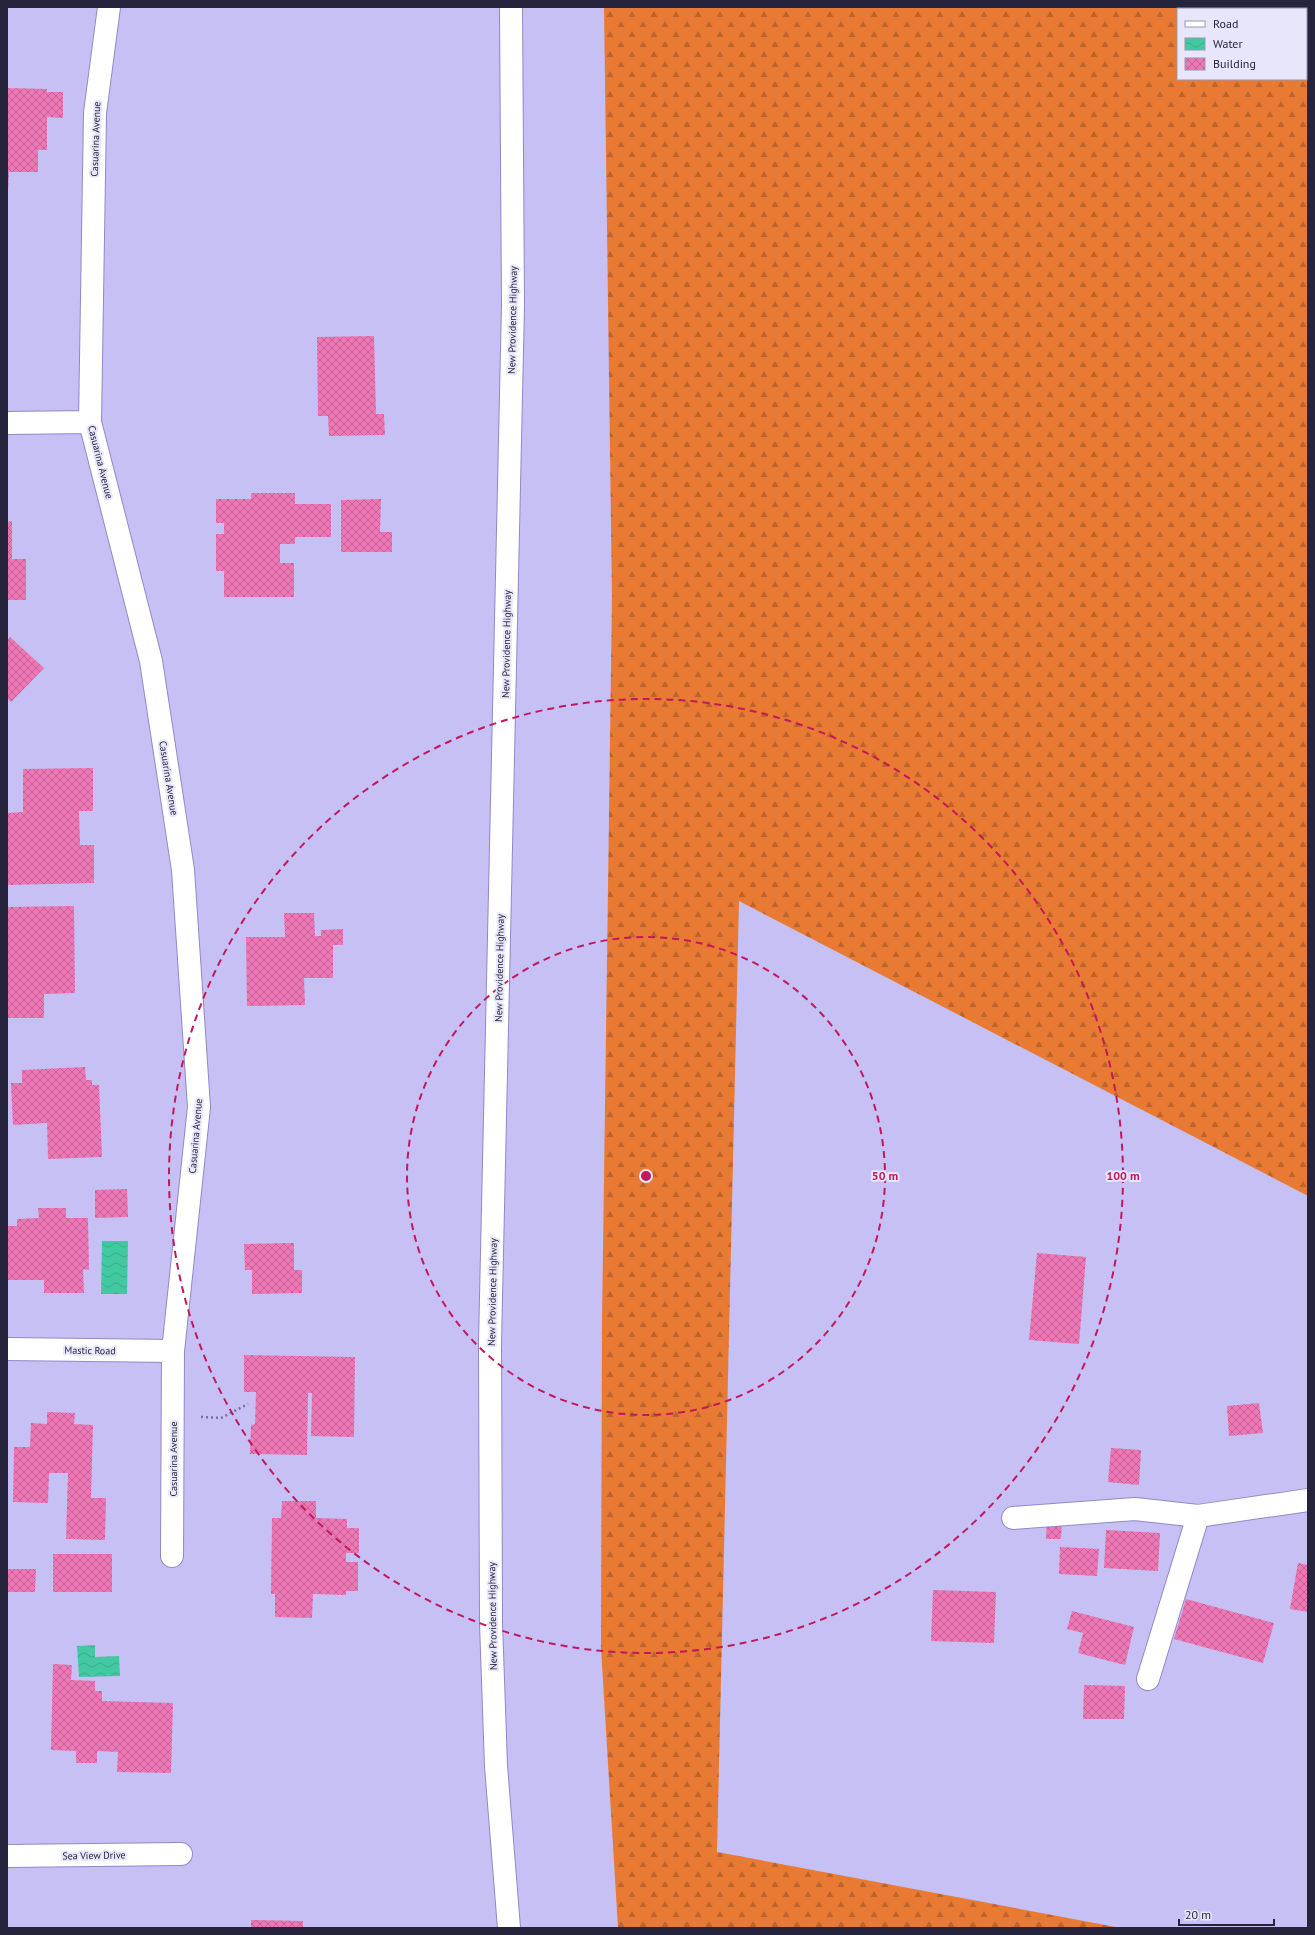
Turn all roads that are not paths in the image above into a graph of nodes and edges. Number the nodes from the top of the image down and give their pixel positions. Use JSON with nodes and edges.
{"nodes":[{"id":1,"x":109,"y":7,"type":"edge"},
{"id":2,"x":511,"y":7,"type":"edge"},
{"id":3,"x":90,"y":422,"type":"junction"},
{"id":4,"x":7,"y":423,"type":"edge"},
{"id":5,"x":7,"y":1349,"type":"edge"},
{"id":6,"x":173,"y":1351,"type":"junction"},
{"id":7,"x":1308,"y":1500,"type":"edge"},
{"id":8,"x":1198,"y":1516,"type":"junction"},
{"id":9,"x":1013,"y":1518,"type":"dead end"},
{"id":10,"x":172,"y":1556,"type":"dead end"},
{"id":11,"x":1148,"y":1679,"type":"dead end"},
{"id":12,"x":181,"y":1854,"type":"dead end"},
{"id":13,"x":7,"y":1856,"type":"edge"},
{"id":14,"x":510,"y":1928,"type":"edge"}],
"edges":[{"from":1,"to":3,"type":"main road","name":"Casuarina Avenue"},
{"from":2,"to":14,"type":"main road","name":"New Providence Highway"},
{"from":3,"to":4,"type":"main road"},
{"from":3,"to":6,"type":"main road","name":"Casuarina Avenue"},
{"from":5,"to":6,"type":"main road","name":"Mastic Road"},
{"from":6,"to":10,"type":"main road","name":"Casuarina Avenue"},
{"from":7,"to":8,"type":"main road"},
{"from":8,"to":9,"type":"main road"},
{"from":8,"to":11,"type":"main road"},
{"from":12,"to":13,"type":"main road","name":"Sea View Drive"}]}
